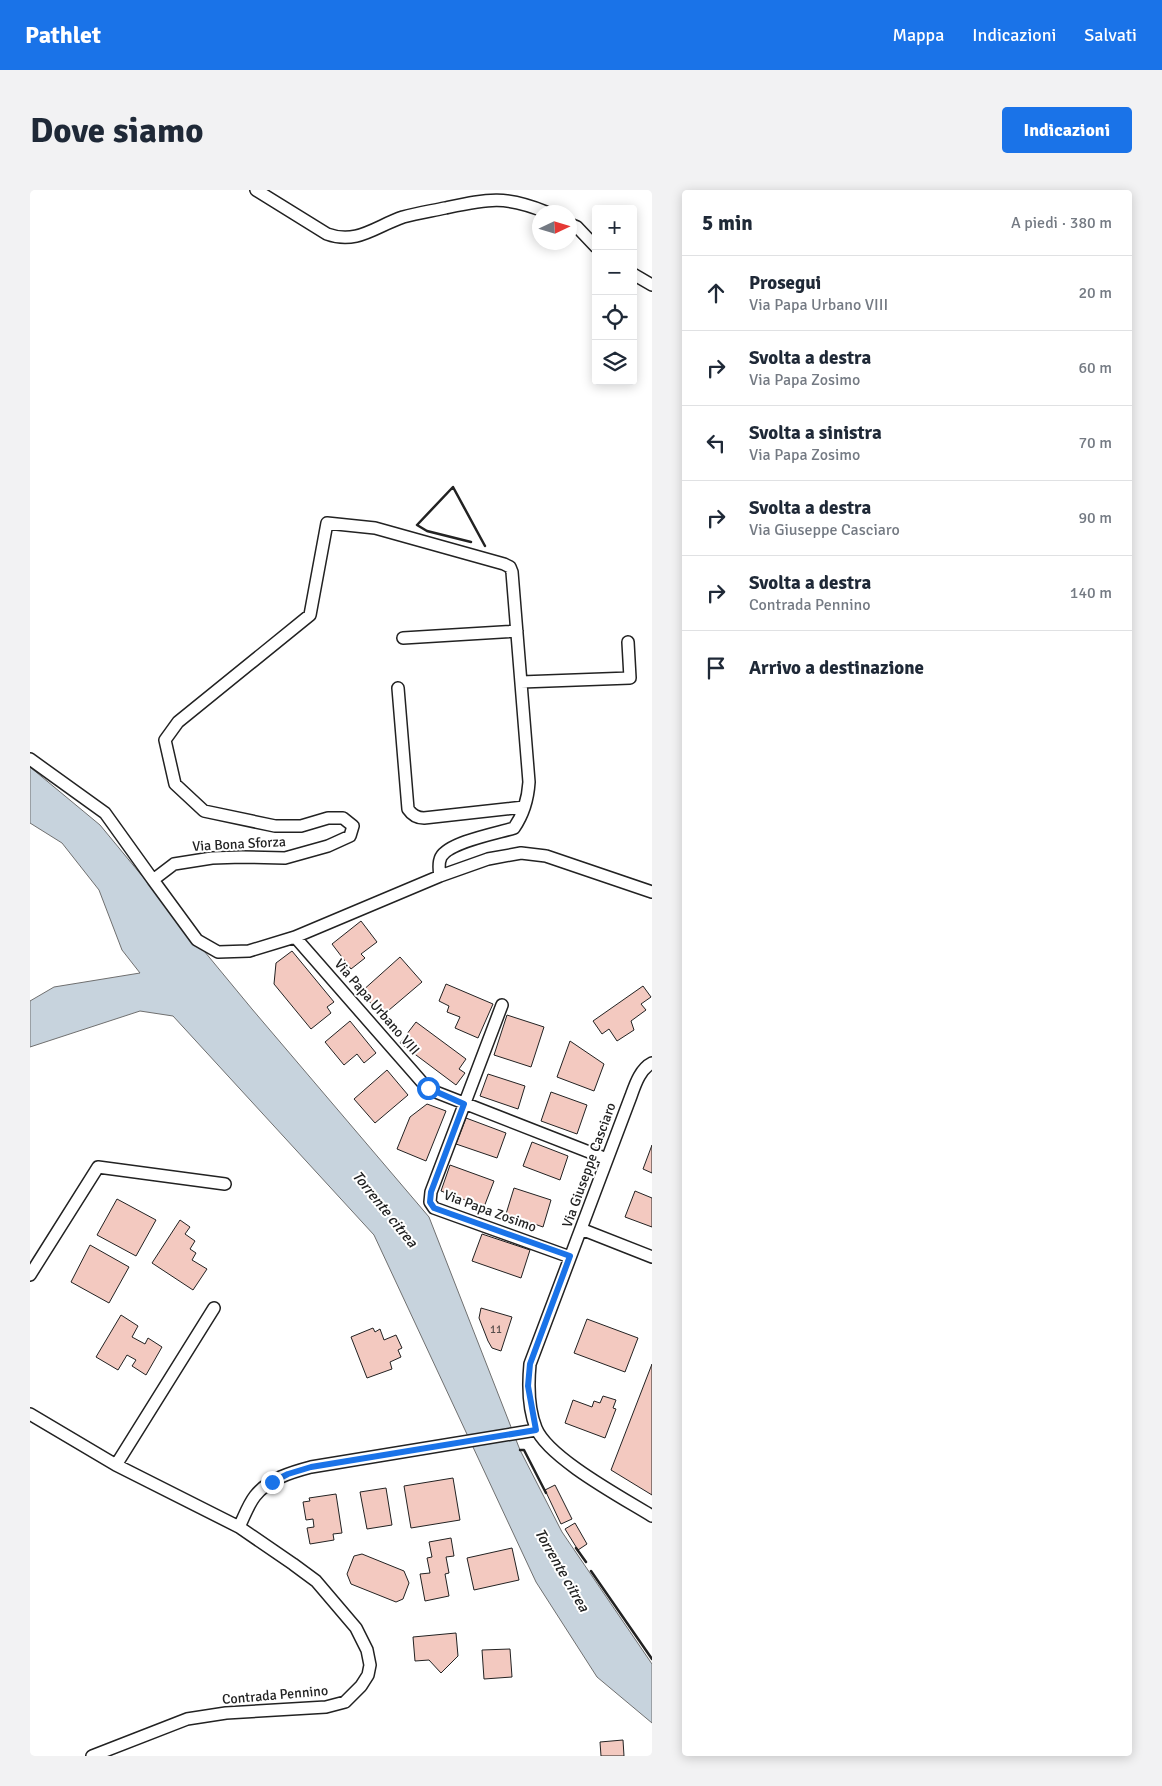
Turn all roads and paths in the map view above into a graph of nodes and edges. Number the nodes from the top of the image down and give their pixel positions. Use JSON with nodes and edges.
{"nodes":[{"id":1,"x":256,"y":190,"type":"edge"},
{"id":2,"x":532,"y":207,"type":"edge"},
{"id":3,"x":577,"y":227,"type":"edge"},
{"id":4,"x":592,"y":244,"type":"edge"},
{"id":5,"x":637,"y":276,"type":"edge"},
{"id":6,"x":652,"y":285,"type":"edge"},
{"id":7,"x":517,"y":632,"type":"junction"},
{"id":8,"x":403,"y":638,"type":"dead end"},
{"id":9,"x":628,"y":642,"type":"dead end"},
{"id":10,"x":521,"y":682,"type":"junction"},
{"id":11,"x":398,"y":688,"type":"dead end"},
{"id":12,"x":30,"y":759,"type":"edge"},
{"id":13,"x":524,"y":807,"type":"junction"},
{"id":14,"x":440,"y":876,"type":"junction"},
{"id":15,"x":153,"y":880,"type":"junction"},
{"id":16,"x":652,"y":892,"type":"edge"},
{"id":17,"x":295,"y":937,"type":"junction"},
{"id":18,"x":502,"y":1005,"type":"dead end"},
{"id":19,"x":652,"y":1063,"type":"edge"},
{"id":20,"x":464,"y":1104,"type":"junction"},
{"id":21,"x":607,"y":1159,"type":"junction"},
{"id":22,"x":225,"y":1184,"type":"dead end"},
{"id":23,"x":581,"y":1229,"type":"junction"},
{"id":24,"x":570,"y":1256,"type":"junction"},
{"id":25,"x":652,"y":1257,"type":"edge"},
{"id":26,"x":30,"y":1275,"type":"edge"},
{"id":27,"x":214,"y":1308,"type":"dead end"},
{"id":28,"x":30,"y":1414,"type":"edge"},
{"id":29,"x":536,"y":1430,"type":"junction"},
{"id":30,"x":116,"y":1465,"type":"junction"},
{"id":31,"x":652,"y":1516,"type":"edge"},
{"id":32,"x":239,"y":1527,"type":"junction"},
{"id":33,"x":92,"y":1756,"type":"edge"}],
"edges":[{"from":1,"to":2,"type":"street"},
{"from":3,"to":4,"type":"street"},
{"from":5,"to":6,"type":"street"},
{"from":7,"to":8,"type":"street"},
{"from":7,"to":10,"type":"street"},
{"from":7,"to":15,"type":"street","name":"Via Bona Sforza"},
{"from":9,"to":10,"type":"street"},
{"from":10,"to":13,"type":"street"},
{"from":11,"to":13,"type":"street"},
{"from":12,"to":15,"type":"street"},
{"from":13,"to":14,"type":"street"},
{"from":14,"to":16,"type":"street"},
{"from":14,"to":17,"type":"street"},
{"from":15,"to":17,"type":"street"},
{"from":17,"to":20,"type":"street","name":"Via Papa Urbano VIII"},
{"from":18,"to":20,"type":"street","name":"Via Papa Zosimo"},
{"from":19,"to":21,"type":"street","name":"Via Giuseppe Casciaro"},
{"from":20,"to":21,"type":"street","name":"Via Papa Urbano VIII"},
{"from":20,"to":24,"type":"street","name":"Via Papa Zosimo"},
{"from":21,"to":23,"type":"street","name":"Via Giuseppe Casciaro"},
{"from":22,"to":26,"type":"street"},
{"from":23,"to":24,"type":"street","name":"Via Giuseppe Casciaro"},
{"from":23,"to":25,"type":"street"},
{"from":24,"to":29,"type":"street","name":"Via Giuseppe Casciaro"},
{"from":27,"to":30,"type":"street"},
{"from":28,"to":30,"type":"street","name":"Contrada Pennino"},
{"from":29,"to":31,"type":"street","name":"Via Giuseppe Casciaro"},
{"from":29,"to":32,"type":"street"},
{"from":30,"to":32,"type":"street","name":"Contrada Pennino"},
{"from":32,"to":33,"type":"street","name":"Contrada Pennino"}]}
